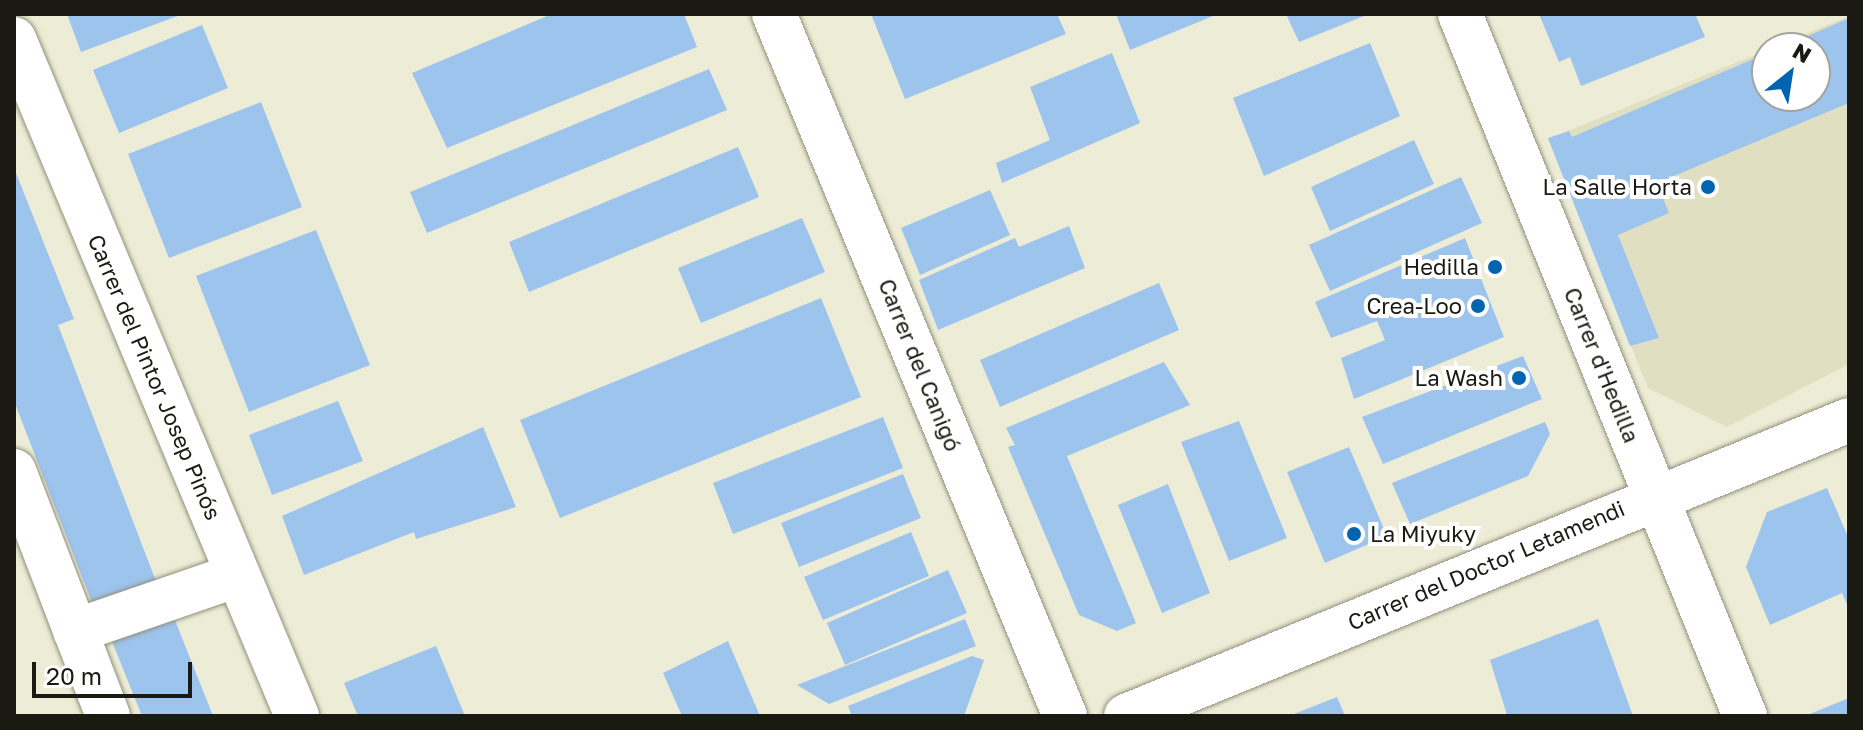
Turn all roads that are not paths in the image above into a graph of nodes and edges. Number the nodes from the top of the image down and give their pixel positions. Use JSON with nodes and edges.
{"nodes":[{"id":1,"x":774,"y":14,"type":"edge"},
{"id":2,"x":1460,"y":14,"type":"edge"},
{"id":3,"x":14,"y":39,"type":"edge"},
{"id":4,"x":1849,"y":420,"type":"edge"},
{"id":5,"x":14,"y":471,"type":"edge"},
{"id":6,"x":1654,"y":494,"type":"junction"},
{"id":7,"x":238,"y":575,"type":"junction"},
{"id":8,"x":75,"y":631,"type":"junction"},
{"id":9,"x":108,"y":716,"type":"edge"},
{"id":10,"x":297,"y":716,"type":"edge"},
{"id":11,"x":1065,"y":716,"type":"edge"},
{"id":12,"x":1126,"y":716,"type":"edge"},
{"id":13,"x":1745,"y":716,"type":"edge"}],
"edges":[{"from":1,"to":11,"type":"street","name":"Carrer del Canigó"},
{"from":2,"to":6,"type":"street","name":"Carrer d'Hedilla"},
{"from":3,"to":7,"type":"street","name":"Carrer del Pintor Josep Pinós"},
{"from":4,"to":6,"type":"street","name":"Carrer del Doctor Letamendi"},
{"from":5,"to":8,"type":"street"},
{"from":6,"to":12,"type":"street","name":"Carrer del Doctor Letamendi"},
{"from":6,"to":13,"type":"street","name":"Carrer d'Hedilla"},
{"from":7,"to":8,"type":"street"},
{"from":7,"to":10,"type":"street","name":"Carrer del Pintor Josep Pinós"},
{"from":8,"to":9,"type":"street"}]}
